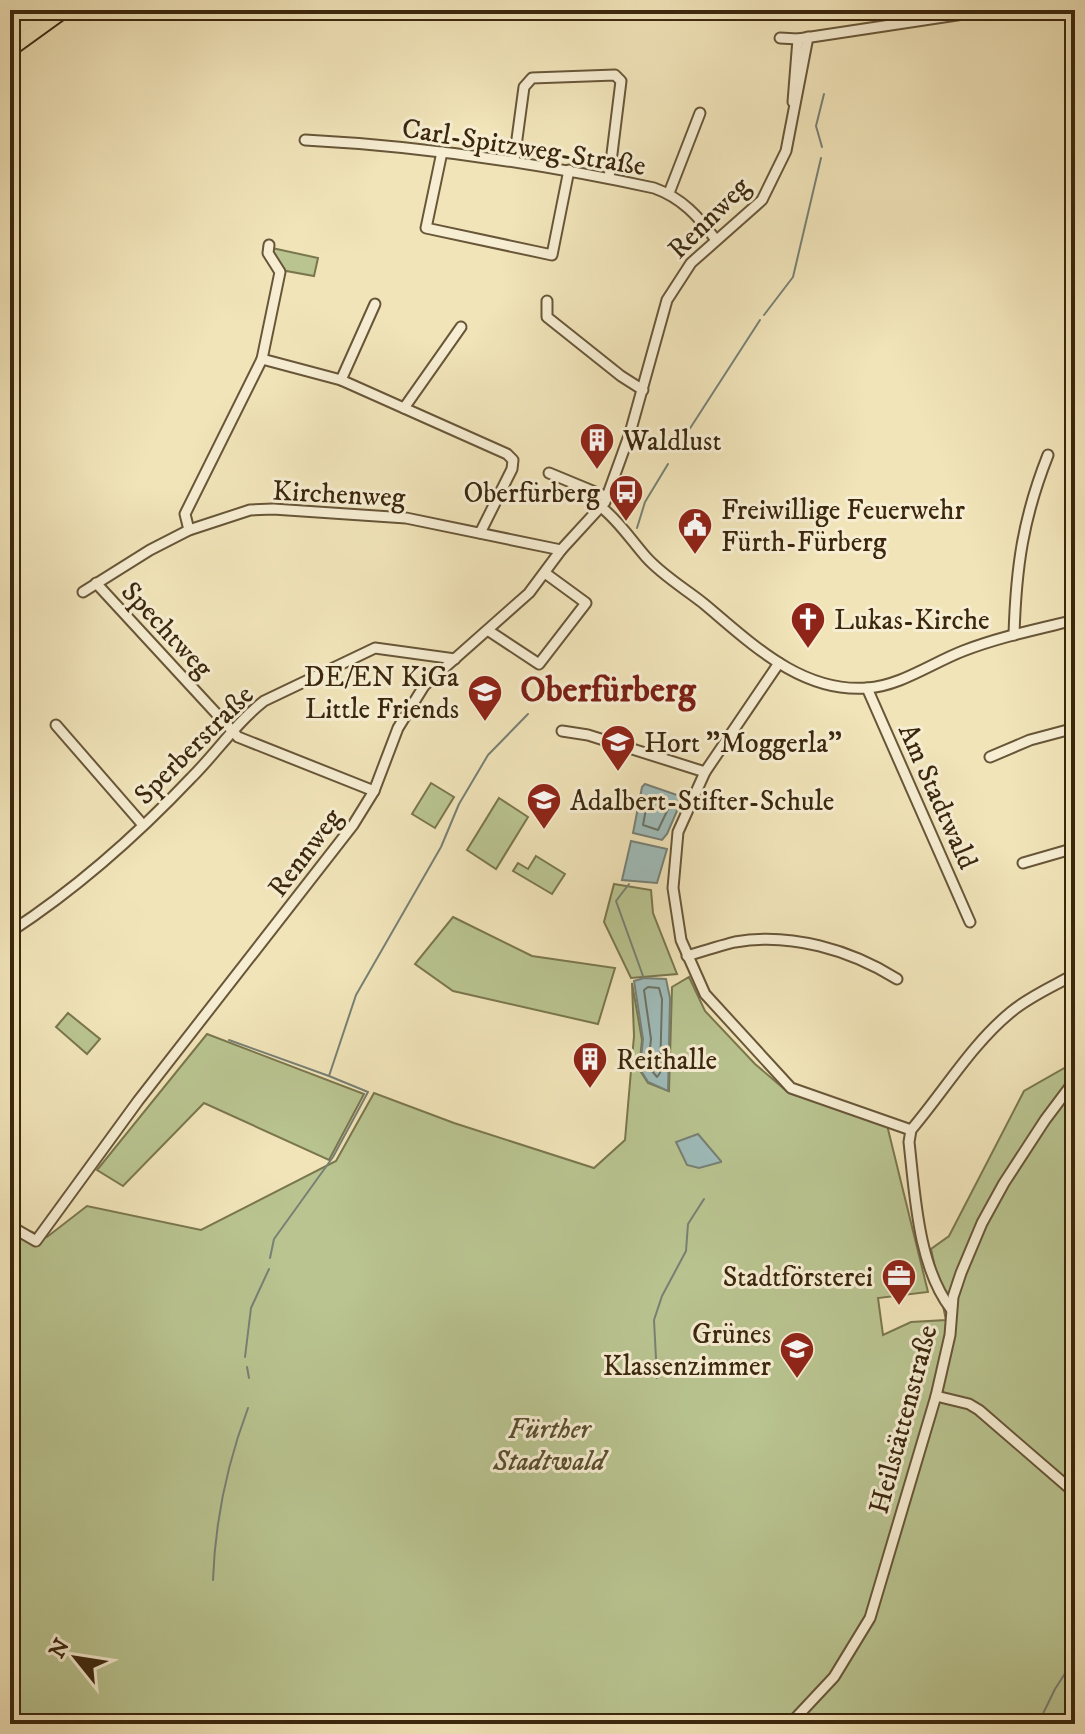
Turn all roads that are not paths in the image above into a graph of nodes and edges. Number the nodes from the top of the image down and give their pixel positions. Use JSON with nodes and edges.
{"nodes":[{"id":1,"x":41,"y":10,"type":"edge"},
{"id":2,"x":64,"y":10,"type":"edge"},
{"id":3,"x":990,"y":10,"type":"edge"},
{"id":4,"x":10,"y":32,"type":"edge"},
{"id":5,"x":780,"y":38,"type":"dead end"},
{"id":6,"x":803,"y":38,"type":"junction"},
{"id":7,"x":10,"y":49,"type":"edge"},
{"id":8,"x":700,"y":113,"type":"dead end"},
{"id":9,"x":305,"y":140,"type":"dead end"},
{"id":10,"x":442,"y":152,"type":"junction"},
{"id":11,"x":514,"y":161,"type":"junction"},
{"id":12,"x":569,"y":170,"type":"junction"},
{"id":13,"x":609,"y":178,"type":"junction"},
{"id":14,"x":669,"y":193,"type":"junction"},
{"id":15,"x":716,"y":240,"type":"junction"},
{"id":16,"x":269,"y":245,"type":"dead end"},
{"id":17,"x":547,"y":301,"type":"dead end"},
{"id":18,"x":375,"y":304,"type":"dead end"},
{"id":19,"x":461,"y":327,"type":"dead end"},
{"id":20,"x":262,"y":359,"type":"junction"},
{"id":21,"x":341,"y":380,"type":"junction"},
{"id":22,"x":643,"y":390,"type":"junction"},
{"id":23,"x":404,"y":408,"type":"junction"},
{"id":24,"x":1048,"y":455,"type":"dead end"},
{"id":25,"x":549,"y":473,"type":"dead end"},
{"id":26,"x":607,"y":497,"type":"junction"},
{"id":27,"x":601,"y":507,"type":"junction"},
{"id":28,"x":189,"y":530,"type":"junction"},
{"id":29,"x":480,"y":533,"type":"junction"},
{"id":30,"x":561,"y":550,"type":"junction"},
{"id":31,"x":545,"y":573,"type":"junction"},
{"id":32,"x":96,"y":583,"type":"junction"},
{"id":33,"x":83,"y":592,"type":"dead end"},
{"id":34,"x":1075,"y":620,"type":"edge"},
{"id":35,"x":489,"y":631,"type":"junction"},
{"id":36,"x":1014,"y":635,"type":"junction"},
{"id":37,"x":455,"y":659,"type":"junction"},
{"id":38,"x":779,"y":663,"type":"junction"},
{"id":39,"x":867,"y":688,"type":"junction"},
{"id":40,"x":56,"y":725,"type":"dead end"},
{"id":41,"x":1075,"y":728,"type":"edge"},
{"id":42,"x":233,"y":731,"type":"junction"},
{"id":43,"x":562,"y":731,"type":"dead end"},
{"id":44,"x":990,"y":757,"type":"dead end"},
{"id":45,"x":705,"y":772,"type":"junction"},
{"id":46,"x":374,"y":791,"type":"junction"},
{"id":47,"x":143,"y":825,"type":"junction"},
{"id":48,"x":1075,"y":848,"type":"edge"},
{"id":49,"x":1023,"y":863,"type":"dead end"},
{"id":50,"x":970,"y":922,"type":"dead end"},
{"id":51,"x":10,"y":932,"type":"edge"},
{"id":52,"x":687,"y":956,"type":"junction"},
{"id":53,"x":1075,"y":974,"type":"edge"},
{"id":54,"x":897,"y":979,"type":"dead end"},
{"id":55,"x":1075,"y":1080,"type":"edge"},
{"id":56,"x":911,"y":1130,"type":"junction"},
{"id":57,"x":10,"y":1226,"type":"edge"},
{"id":58,"x":951,"y":1310,"type":"junction"},
{"id":59,"x":936,"y":1396,"type":"junction"},
{"id":60,"x":1075,"y":1493,"type":"edge"},
{"id":61,"x":790,"y":1724,"type":"edge"}],
"edges":[{"from":1,"to":4,"type":"highway"},
{"from":2,"to":7,"type":"highway"},
{"from":3,"to":6,"type":"street"},
{"from":5,"to":6,"type":"street"},
{"from":6,"to":15,"type":"street","name":"Rennweg"},
{"from":8,"to":14,"type":"street"},
{"from":9,"to":10,"type":"street","name":"Carl-Spitzweg-Straße"},
{"from":10,"to":11,"type":"street","name":"Carl-Spitzweg-Straße"},
{"from":10,"to":12,"type":"street"},
{"from":11,"to":12,"type":"street","name":"Carl-Spitzweg-Straße"},
{"from":11,"to":13,"type":"street"},
{"from":12,"to":13,"type":"street","name":"Carl-Spitzweg-Straße"},
{"from":13,"to":14,"type":"street","name":"Carl-Spitzweg-Straße"},
{"from":14,"to":15,"type":"street","name":"Carl-Spitzweg-Straße"},
{"from":15,"to":22,"type":"street","name":"Rennweg"},
{"from":16,"to":20,"type":"street"},
{"from":17,"to":22,"type":"street"},
{"from":18,"to":21,"type":"street"},
{"from":19,"to":23,"type":"street"},
{"from":20,"to":21,"type":"street"},
{"from":20,"to":28,"type":"street"},
{"from":21,"to":23,"type":"street"},
{"from":22,"to":26,"type":"street","name":"Rennweg"},
{"from":23,"to":29,"type":"street"},
{"from":24,"to":36,"type":"street"},
{"from":25,"to":26,"type":"street"},
{"from":26,"to":27,"type":"street","name":"Rennweg"},
{"from":27,"to":30,"type":"street","name":"Rennweg"},
{"from":27,"to":38,"type":"street"},
{"from":28,"to":29,"type":"street","name":"Kirchenweg"},
{"from":28,"to":32,"type":"street","name":"Kirchenweg"},
{"from":29,"to":30,"type":"street","name":"Kirchenweg"},
{"from":30,"to":31,"type":"street","name":"Rennweg"},
{"from":31,"to":35,"type":"street","name":"Rennweg"},
{"from":31,"to":35,"type":"street"},
{"from":32,"to":33,"type":"street","name":"Kirchenweg"},
{"from":32,"to":42,"type":"street","name":"Spechtweg"},
{"from":34,"to":36,"type":"street"},
{"from":35,"to":37,"type":"street","name":"Rennweg"},
{"from":36,"to":39,"type":"street"},
{"from":37,"to":42,"type":"street","name":"Sperberstraße"},
{"from":37,"to":46,"type":"street","name":"Rennweg"},
{"from":38,"to":39,"type":"street"},
{"from":38,"to":45,"type":"street"},
{"from":39,"to":50,"type":"street","name":"Am Stadtwald"},
{"from":40,"to":47,"type":"street","name":"Sperberstraße"},
{"from":41,"to":44,"type":"street"},
{"from":42,"to":46,"type":"street","name":"Spechtweg"},
{"from":42,"to":47,"type":"street","name":"Sperberstraße"},
{"from":43,"to":45,"type":"street"},
{"from":45,"to":52,"type":"street"},
{"from":46,"to":57,"type":"street","name":"Rennweg"},
{"from":47,"to":51,"type":"street","name":"Sperberstraße"},
{"from":48,"to":49,"type":"street"},
{"from":52,"to":54,"type":"street"},
{"from":52,"to":56,"type":"street"},
{"from":53,"to":56,"type":"street"},
{"from":55,"to":58,"type":"street","name":"Heilstättenstraße"},
{"from":56,"to":58,"type":"street"},
{"from":58,"to":59,"type":"street","name":"Heilstättenstraße"},
{"from":59,"to":60,"type":"street"},
{"from":59,"to":61,"type":"street","name":"Heilstättenstraße"}]}
